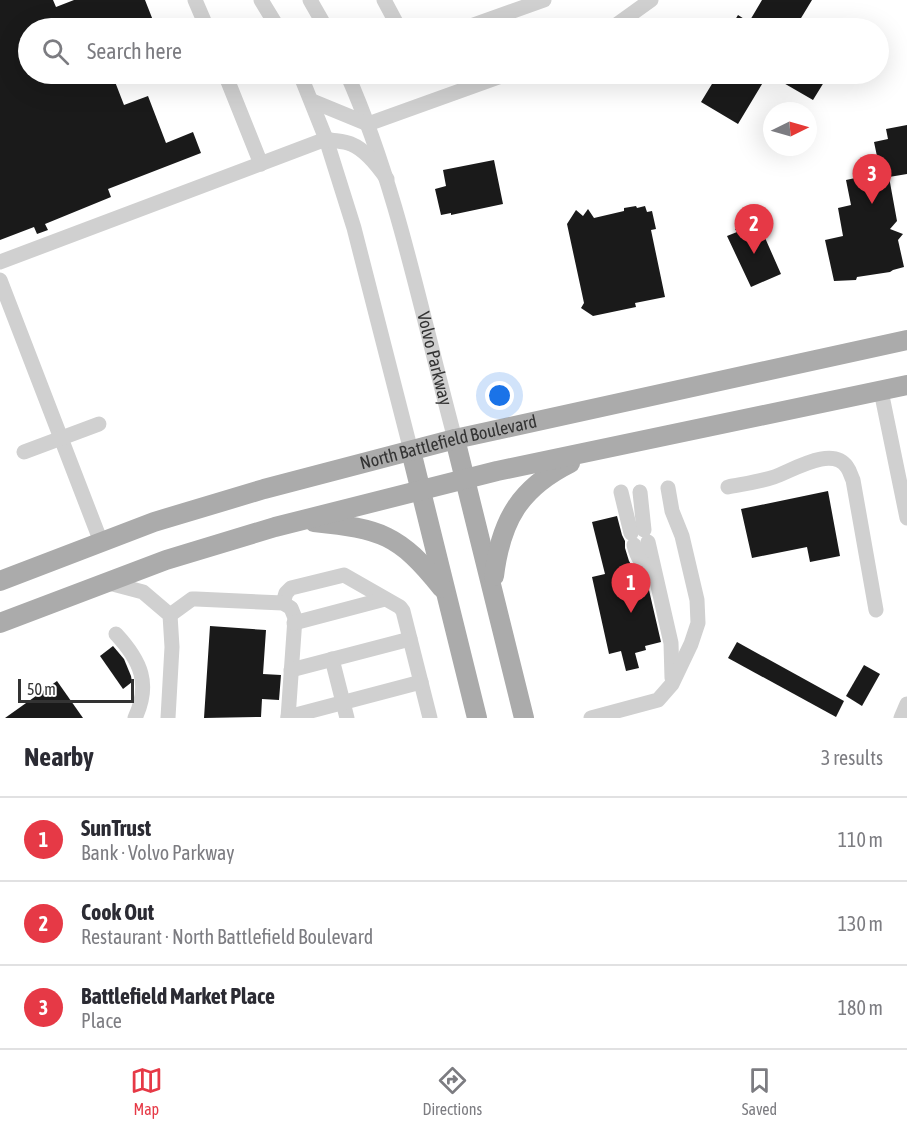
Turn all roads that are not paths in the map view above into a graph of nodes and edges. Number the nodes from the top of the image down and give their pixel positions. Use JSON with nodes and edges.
{"nodes":[{"id":1,"x":195,"y":0,"type":"edge"},
{"id":2,"x":261,"y":0,"type":"edge"},
{"id":3,"x":310,"y":0,"type":"edge"},
{"id":4,"x":384,"y":0,"type":"edge"},
{"id":5,"x":544,"y":0,"type":"edge"},
{"id":6,"x":651,"y":0,"type":"edge"},
{"id":7,"x":203,"y":18,"type":"edge"},
{"id":8,"x":272,"y":18,"type":"edge"},
{"id":9,"x":320,"y":18,"type":"edge"},
{"id":10,"x":394,"y":18,"type":"edge"},
{"id":11,"x":493,"y":18,"type":"edge"},
{"id":12,"x":626,"y":18,"type":"edge"},
{"id":13,"x":229,"y":84,"type":"edge"},
{"id":14,"x":304,"y":84,"type":"edge"},
{"id":15,"x":351,"y":84,"type":"edge"},
{"id":16,"x":479,"y":84,"type":"edge"},
{"id":17,"x":312,"y":101,"type":"junction"},
{"id":18,"x":368,"y":124,"type":"junction"},
{"id":19,"x":326,"y":140,"type":"junction"},
{"id":20,"x":261,"y":164,"type":"junction"},
{"id":21,"x":387,"y":179,"type":"junction"},
{"id":22,"x":0,"y":262,"type":"edge"},
{"id":23,"x":0,"y":280,"type":"edge"},
{"id":24,"x":907,"y":340,"type":"edge"},
{"id":25,"x":907,"y":385,"type":"edge"},
{"id":26,"x":881,"y":391,"type":"junction"},
{"id":27,"x":99,"y":424,"type":"dead end"},
{"id":28,"x":61,"y":438,"type":"junction"},
{"id":29,"x":455,"y":439,"type":"junction"},
{"id":30,"x":596,"y":450,"type":"junction"},
{"id":31,"x":411,"y":451,"type":"junction"},
{"id":32,"x":24,"y":452,"type":"dead end"},
{"id":33,"x":466,"y":479,"type":"junction"},
{"id":34,"x":728,"y":487,"type":"dead end"},
{"id":35,"x":668,"y":488,"type":"dead end"},
{"id":36,"x":421,"y":490,"type":"junction"},
{"id":37,"x":630,"y":492,"type":"dead end"},
{"id":38,"x":907,"y":518,"type":"edge"},
{"id":39,"x":296,"y":522,"type":"junction"},
{"id":40,"x":101,"y":542,"type":"junction"},
{"id":41,"x":0,"y":580,"type":"edge"},
{"id":42,"x":109,"y":583,"type":"junction"},
{"id":43,"x":492,"y":587,"type":"junction"},
{"id":44,"x":446,"y":594,"type":"junction"},
{"id":45,"x":385,"y":599,"type":"junction"},
{"id":46,"x":283,"y":603,"type":"junction"},
{"id":47,"x":876,"y":610,"type":"dead end"},
{"id":48,"x":170,"y":615,"type":"junction"},
{"id":49,"x":0,"y":623,"type":"edge"},
{"id":50,"x":294,"y":623,"type":"junction"},
{"id":51,"x":116,"y":634,"type":"dead end"},
{"id":52,"x":410,"y":639,"type":"junction"},
{"id":53,"x":332,"y":659,"type":"junction"},
{"id":54,"x":291,"y":670,"type":"junction"},
{"id":55,"x":421,"y":682,"type":"junction"},
{"id":56,"x":672,"y":684,"type":"junction"},
{"id":57,"x":344,"y":702,"type":"junction"},
{"id":58,"x":907,"y":704,"type":"edge"},
{"id":59,"x":288,"y":717,"type":"edge"},
{"id":60,"x":135,"y":718,"type":"edge"},
{"id":61,"x":168,"y":718,"type":"edge"},
{"id":62,"x":347,"y":718,"type":"edge"},
{"id":63,"x":430,"y":718,"type":"edge"},
{"id":64,"x":477,"y":718,"type":"edge"},
{"id":65,"x":524,"y":718,"type":"edge"},
{"id":66,"x":591,"y":718,"type":"edge"},
{"id":67,"x":901,"y":718,"type":"edge"}],
"edges":[{"from":1,"to":7,"type":"street"},
{"from":2,"to":8,"type":"street"},
{"from":3,"to":9,"type":"street"},
{"from":4,"to":10,"type":"street"},
{"from":5,"to":11,"type":"street"},
{"from":6,"to":12,"type":"street"},
{"from":13,"to":20,"type":"street"},
{"from":14,"to":17,"type":"street"},
{"from":15,"to":18,"type":"street","name":"Volvo Parkway"},
{"from":16,"to":18,"type":"street"},
{"from":17,"to":18,"type":"street"},
{"from":17,"to":19,"type":"street"},
{"from":18,"to":21,"type":"street","name":"Volvo Parkway"},
{"from":19,"to":20,"type":"street"},
{"from":19,"to":21,"type":"street"},
{"from":19,"to":31,"type":"street"},
{"from":20,"to":22,"type":"street"},
{"from":21,"to":29,"type":"street","name":"Volvo Parkway"},
{"from":23,"to":28,"type":"street"},
{"from":24,"to":29,"type":"main road","name":"North Battlefield Boulevard"},
{"from":25,"to":26,"type":"main road"},
{"from":26,"to":30,"type":"main road"},
{"from":26,"to":38,"type":"street"},
{"from":27,"to":28,"type":"street"},
{"from":28,"to":32,"type":"street"},
{"from":28,"to":40,"type":"street"},
{"from":29,"to":31,"type":"main road","name":"North Battlefield Boulevard"},
{"from":29,"to":33,"type":"main road","name":"Volvo Parkway"},
{"from":30,"to":33,"type":"main road"},
{"from":30,"to":43,"type":"main road"},
{"from":31,"to":36,"type":"main road"},
{"from":31,"to":40,"type":"main road","name":"North Battlefield Boulevard"},
{"from":33,"to":36,"type":"main road"},
{"from":33,"to":43,"type":"main road","name":"Volvo Parkway"},
{"from":34,"to":47,"type":"street"},
{"from":35,"to":56,"type":"street"},
{"from":36,"to":39,"type":"main road"},
{"from":36,"to":44,"type":"main road"},
{"from":37,"to":56,"type":"street"},
{"from":39,"to":42,"type":"main road"},
{"from":39,"to":44,"type":"main road"},
{"from":40,"to":41,"type":"main road","name":"North Battlefield Boulevard"},
{"from":42,"to":48,"type":"street"},
{"from":42,"to":49,"type":"main road"},
{"from":43,"to":65,"type":"main road","name":"Volvo Parkway"},
{"from":44,"to":64,"type":"main road"},
{"from":45,"to":46,"type":"street"},
{"from":45,"to":50,"type":"street"},
{"from":45,"to":52,"type":"street"},
{"from":46,"to":48,"type":"street"},
{"from":46,"to":50,"type":"street"},
{"from":48,"to":61,"type":"street"},
{"from":50,"to":54,"type":"street"},
{"from":51,"to":60,"type":"street"},
{"from":52,"to":53,"type":"street"},
{"from":52,"to":55,"type":"street"},
{"from":53,"to":54,"type":"street"},
{"from":53,"to":57,"type":"street"},
{"from":54,"to":59,"type":"street"},
{"from":55,"to":57,"type":"street"},
{"from":55,"to":63,"type":"street"},
{"from":56,"to":66,"type":"street"},
{"from":57,"to":59,"type":"street"},
{"from":57,"to":62,"type":"street"},
{"from":58,"to":67,"type":"street"}]}
